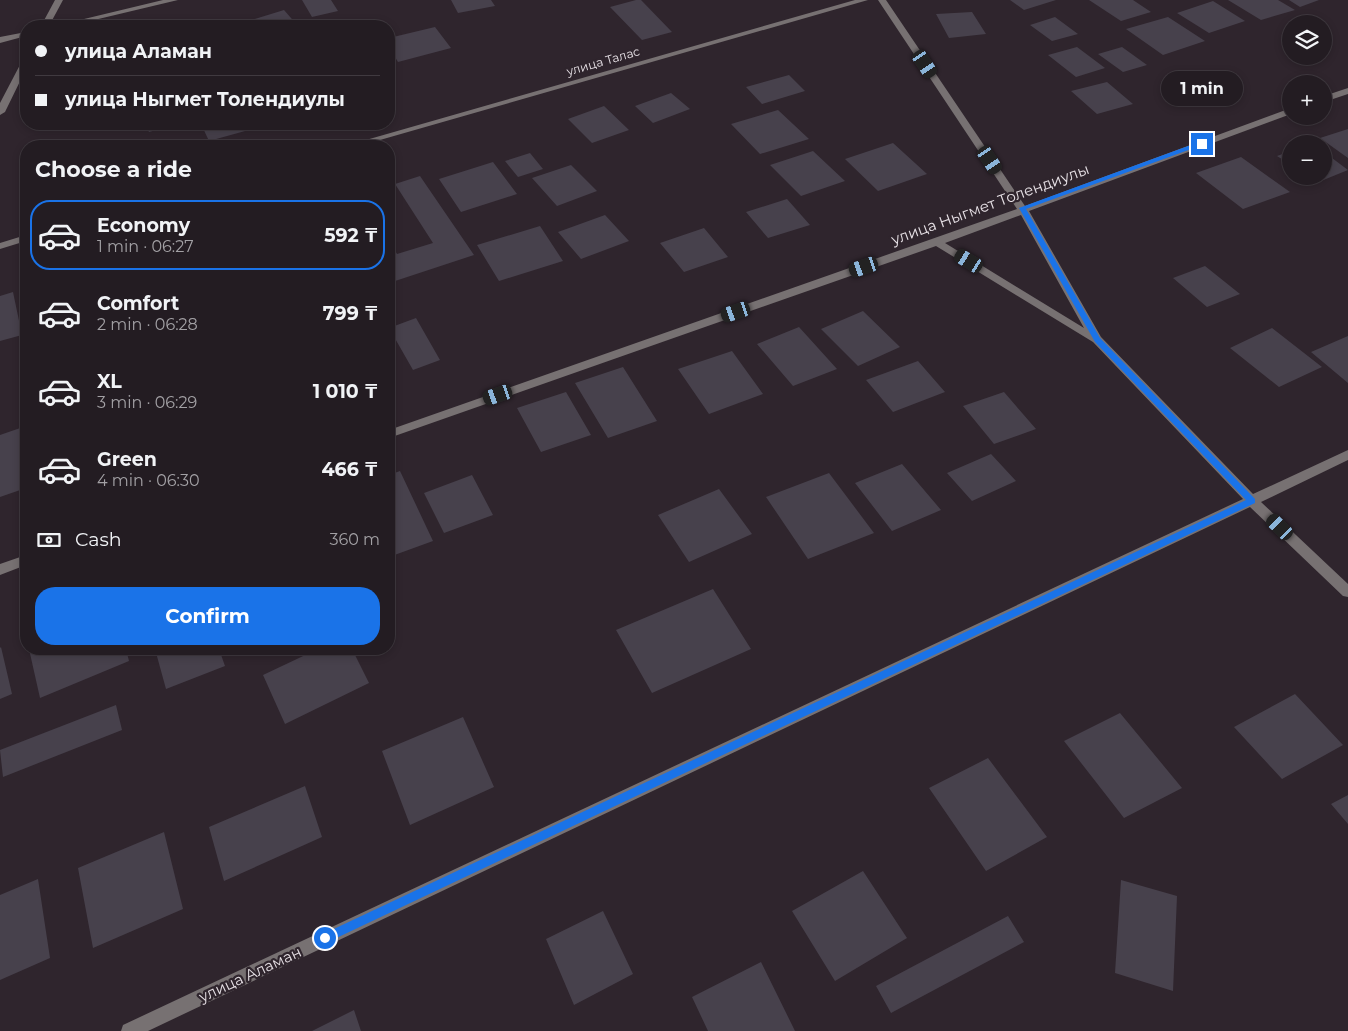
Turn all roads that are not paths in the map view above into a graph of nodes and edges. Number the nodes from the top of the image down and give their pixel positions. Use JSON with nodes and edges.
{"nodes":[{"id":1,"x":58,"y":0,"type":"edge"},
{"id":2,"x":174,"y":0,"type":"edge"},
{"id":3,"x":864,"y":0,"type":"edge"},
{"id":4,"x":882,"y":0,"type":"edge"},
{"id":5,"x":48,"y":20,"type":"edge"},
{"id":6,"x":86,"y":20,"type":"edge"},
{"id":7,"x":20,"y":35,"type":"edge"},
{"id":8,"x":0,"y":40,"type":"edge"},
{"id":9,"x":20,"y":73,"type":"edge"},
{"id":10,"x":1348,"y":91,"type":"edge"},
{"id":11,"x":1332,"y":96,"type":"edge"},
{"id":12,"x":0,"y":112,"type":"edge"},
{"id":13,"x":1282,"y":114,"type":"edge"},
{"id":14,"x":371,"y":140,"type":"edge"},
{"id":15,"x":1022,"y":208,"type":"junction"},
{"id":16,"x":20,"y":240,"type":"edge"},
{"id":17,"x":937,"y":242,"type":"junction"},
{"id":18,"x":0,"y":246,"type":"edge"},
{"id":19,"x":1097,"y":340,"type":"junction"},
{"id":20,"x":395,"y":432,"type":"edge"},
{"id":21,"x":1348,"y":455,"type":"edge"},
{"id":22,"x":1252,"y":501,"type":"junction"},
{"id":23,"x":20,"y":562,"type":"edge"},
{"id":24,"x":0,"y":570,"type":"edge"},
{"id":25,"x":1348,"y":592,"type":"edge"},
{"id":26,"x":129,"y":1031,"type":"edge"}],
"edges":[{"from":1,"to":5,"type":"street"},
{"from":2,"to":6,"type":"street"},
{"from":3,"to":14,"type":"street","name":"улица Талас"},
{"from":4,"to":15,"type":"street"},
{"from":7,"to":8,"type":"street"},
{"from":9,"to":12,"type":"street"},
{"from":10,"to":11,"type":"street"},
{"from":13,"to":15,"type":"street","name":"улица Ныгмет Толендиулы"},
{"from":15,"to":17,"type":"street","name":"улица Ныгмет Толендиулы"},
{"from":15,"to":19,"type":"street"},
{"from":16,"to":18,"type":"street"},
{"from":17,"to":19,"type":"street"},
{"from":17,"to":20,"type":"street","name":"улица Ныгмет Толендиулы"},
{"from":19,"to":22,"type":"street"},
{"from":21,"to":22,"type":"street","name":"улица Аламан"},
{"from":22,"to":25,"type":"street"},
{"from":22,"to":26,"type":"street","name":"улица Аламан"},
{"from":23,"to":24,"type":"street"}]}
